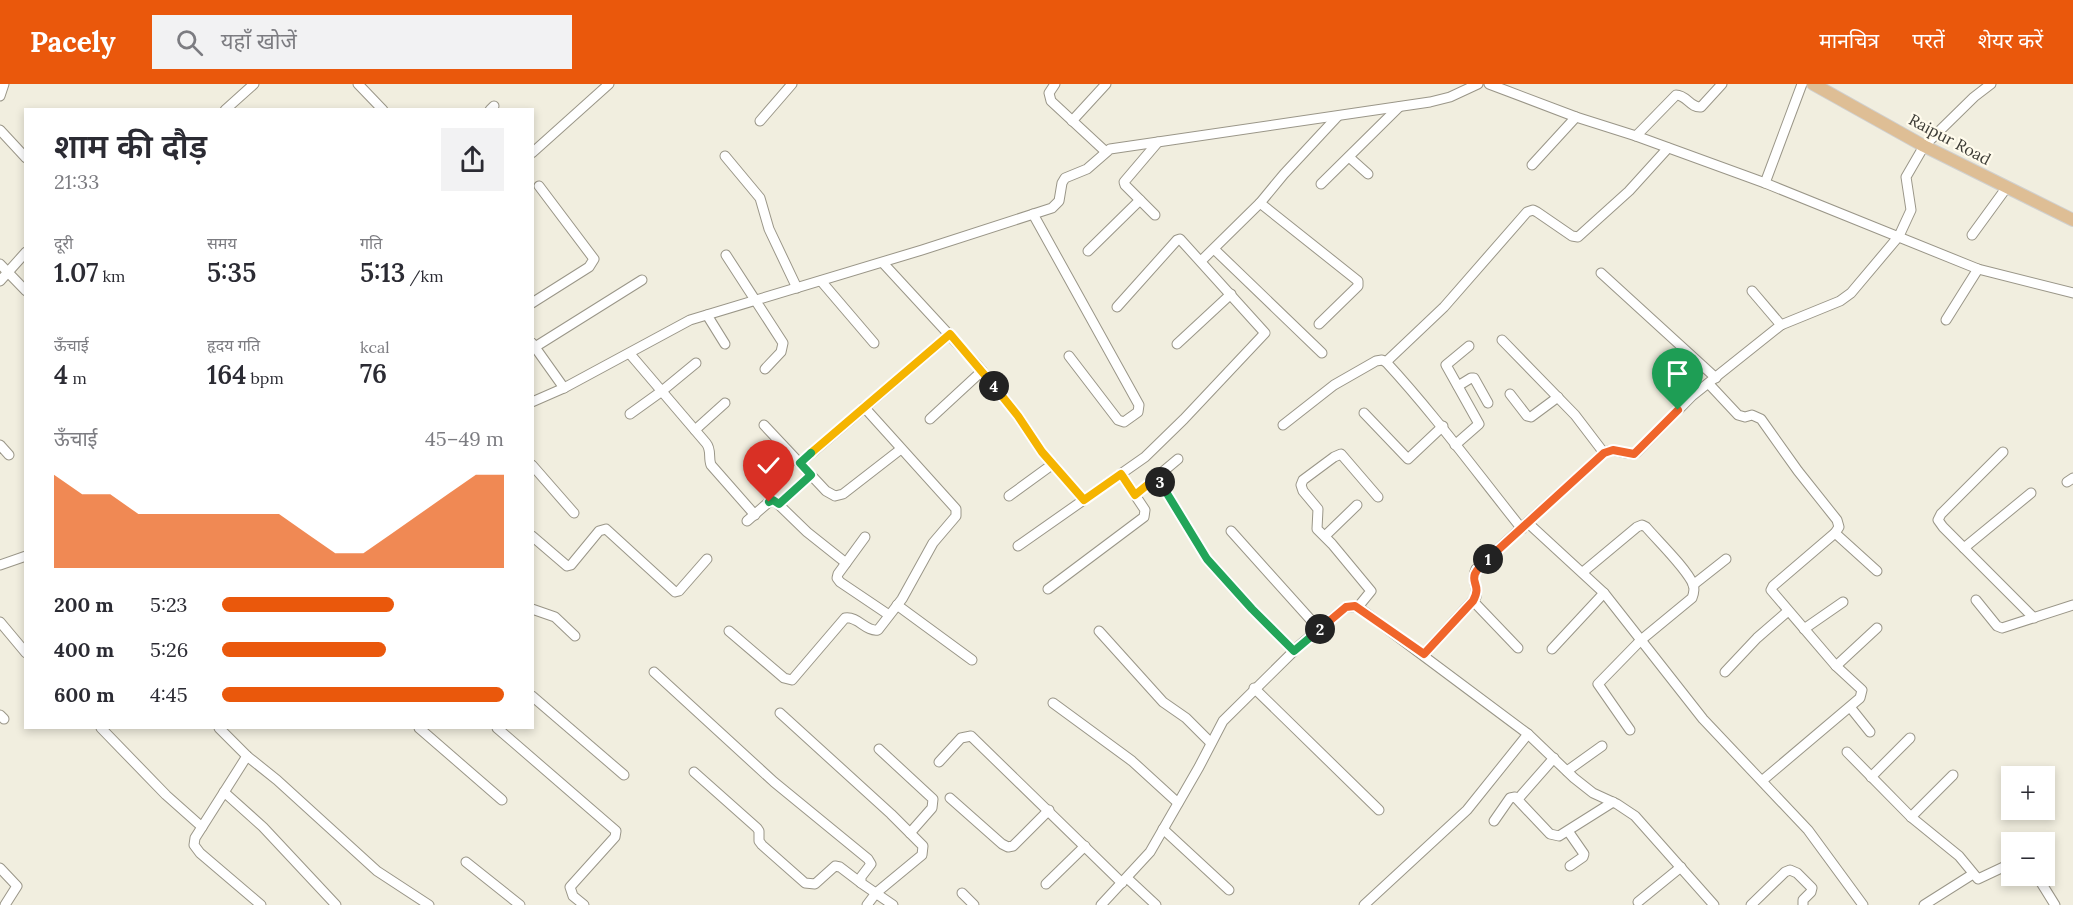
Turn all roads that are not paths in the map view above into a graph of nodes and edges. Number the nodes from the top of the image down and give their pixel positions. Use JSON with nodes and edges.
{"nodes":[{"id":1,"x":254,"y":84,"type":"edge"},
{"id":2,"x":358,"y":84,"type":"edge"},
{"id":3,"x":609,"y":84,"type":"edge"},
{"id":4,"x":792,"y":84,"type":"edge"},
{"id":5,"x":1055,"y":84,"type":"edge"},
{"id":6,"x":1106,"y":84,"type":"edge"},
{"id":7,"x":1478,"y":84,"type":"edge"},
{"id":8,"x":1489,"y":84,"type":"edge"},
{"id":9,"x":1722,"y":84,"type":"edge"},
{"id":10,"x":1802,"y":84,"type":"edge"},
{"id":11,"x":1813,"y":84,"type":"edge"},
{"id":12,"x":1991,"y":84,"type":"edge"},
{"id":13,"x":2,"y":86,"type":"edge"},
{"id":14,"x":0,"y":96,"type":"edge"},
{"id":15,"x":1399,"y":107,"type":"junction"},
{"id":16,"x":227,"y":108,"type":"edge"},
{"id":17,"x":381,"y":108,"type":"edge"},
{"id":18,"x":1337,"y":117,"type":"junction"},
{"id":19,"x":1576,"y":117,"type":"junction"},
{"id":20,"x":1072,"y":121,"type":"junction"},
{"id":21,"x":760,"y":122,"type":"dead end"},
{"id":22,"x":0,"y":130,"type":"edge"},
{"id":23,"x":1636,"y":136,"type":"junction"},
{"id":24,"x":1158,"y":142,"type":"junction"},
{"id":25,"x":1924,"y":146,"type":"junction"},
{"id":26,"x":1668,"y":148,"type":"junction"},
{"id":27,"x":534,"y":151,"type":"edge"},
{"id":28,"x":1106,"y":152,"type":"junction"},
{"id":29,"x":24,"y":156,"type":"edge"},
{"id":30,"x":724,"y":156,"type":"dead end"},
{"id":31,"x":1349,"y":157,"type":"junction"},
{"id":32,"x":1532,"y":165,"type":"dead end"},
{"id":33,"x":1368,"y":174,"type":"dead end"},
{"id":34,"x":1764,"y":183,"type":"junction"},
{"id":35,"x":1321,"y":184,"type":"dead end"},
{"id":36,"x":539,"y":186,"type":"dead end"},
{"id":37,"x":2007,"y":187,"type":"junction"},
{"id":38,"x":1140,"y":200,"type":"junction"},
{"id":39,"x":1260,"y":204,"type":"junction"},
{"id":40,"x":1033,"y":214,"type":"junction"},
{"id":41,"x":1155,"y":215,"type":"dead end"},
{"id":42,"x":2073,"y":220,"type":"edge"},
{"id":43,"x":1972,"y":235,"type":"dead end"},
{"id":44,"x":1899,"y":237,"type":"junction"},
{"id":45,"x":1214,"y":249,"type":"junction"},
{"id":46,"x":1088,"y":251,"type":"dead end"},
{"id":47,"x":24,"y":254,"type":"edge"},
{"id":48,"x":726,"y":255,"type":"dead end"},
{"id":49,"x":1201,"y":261,"type":"junction"},
{"id":50,"x":883,"y":263,"type":"junction"},
{"id":51,"x":0,"y":264,"type":"edge"},
{"id":52,"x":1978,"y":269,"type":"junction"},
{"id":53,"x":8,"y":272,"type":"junction"},
{"id":54,"x":1601,"y":273,"type":"dead end"},
{"id":55,"x":0,"y":280,"type":"edge"},
{"id":56,"x":642,"y":280,"type":"dead end"},
{"id":57,"x":821,"y":281,"type":"junction"},
{"id":58,"x":796,"y":288,"type":"junction"},
{"id":59,"x":24,"y":289,"type":"edge"},
{"id":60,"x":1752,"y":291,"type":"dead end"},
{"id":61,"x":2073,"y":293,"type":"edge"},
{"id":62,"x":1231,"y":294,"type":"junction"},
{"id":63,"x":755,"y":301,"type":"junction"},
{"id":64,"x":534,"y":302,"type":"edge"},
{"id":65,"x":1117,"y":307,"type":"dead end"},
{"id":66,"x":707,"y":315,"type":"junction"},
{"id":67,"x":1946,"y":320,"type":"dead end"},
{"id":68,"x":1319,"y":324,"type":"dead end"},
{"id":69,"x":1781,"y":325,"type":"junction"},
{"id":70,"x":950,"y":334,"type":"junction"},
{"id":71,"x":1502,"y":340,"type":"dead end"},
{"id":72,"x":874,"y":343,"type":"dead end"},
{"id":73,"x":725,"y":344,"type":"dead end"},
{"id":74,"x":1177,"y":344,"type":"dead end"},
{"id":75,"x":534,"y":345,"type":"edge"},
{"id":76,"x":1469,"y":346,"type":"dead end"},
{"id":77,"x":1322,"y":353,"type":"dead end"},
{"id":78,"x":630,"y":354,"type":"junction"},
{"id":79,"x":1069,"y":356,"type":"dead end"},
{"id":80,"x":1386,"y":362,"type":"junction"},
{"id":81,"x":696,"y":363,"type":"dead end"},
{"id":82,"x":765,"y":369,"type":"dead end"},
{"id":83,"x":982,"y":371,"type":"junction"},
{"id":84,"x":1713,"y":381,"type":"junction"},
{"id":85,"x":1458,"y":386,"type":"junction"},
{"id":86,"x":564,"y":388,"type":"junction"},
{"id":87,"x":662,"y":391,"type":"junction"},
{"id":88,"x":1510,"y":394,"type":"dead end"},
{"id":89,"x":1558,"y":397,"type":"junction"},
{"id":90,"x":534,"y":401,"type":"edge"},
{"id":91,"x":725,"y":403,"type":"dead end"},
{"id":92,"x":1488,"y":403,"type":"dead end"},
{"id":93,"x":864,"y":407,"type":"junction"},
{"id":94,"x":1364,"y":413,"type":"dead end"},
{"id":95,"x":630,"y":414,"type":"dead end"},
{"id":96,"x":930,"y":419,"type":"dead end"},
{"id":97,"x":764,"y":425,"type":"dead end"},
{"id":98,"x":1283,"y":425,"type":"dead end"},
{"id":99,"x":1443,"y":426,"type":"junction"},
{"id":100,"x":695,"y":430,"type":"junction"},
{"id":101,"x":0,"y":445,"type":"edge"},
{"id":102,"x":1455,"y":445,"type":"junction"},
{"id":103,"x":901,"y":448,"type":"junction"},
{"id":104,"x":2003,"y":452,"type":"dead end"},
{"id":105,"x":1604,"y":453,"type":"junction"},
{"id":106,"x":9,"y":455,"type":"dead end"},
{"id":107,"x":1178,"y":459,"type":"dead end"},
{"id":108,"x":800,"y":463,"type":"junction"},
{"id":109,"x":1053,"y":464,"type":"junction"},
{"id":110,"x":534,"y":467,"type":"edge"},
{"id":111,"x":1121,"y":474,"type":"junction"},
{"id":112,"x":811,"y":475,"type":"junction"},
{"id":113,"x":1157,"y":477,"type":"junction"},
{"id":114,"x":2031,"y":493,"type":"dead end"},
{"id":115,"x":1135,"y":495,"type":"junction"},
{"id":116,"x":1009,"y":496,"type":"dead end"},
{"id":117,"x":1378,"y":497,"type":"dead end"},
{"id":118,"x":1084,"y":500,"type":"junction"},
{"id":119,"x":779,"y":504,"type":"junction"},
{"id":120,"x":1357,"y":505,"type":"dead end"},
{"id":121,"x":574,"y":513,"type":"dead end"},
{"id":122,"x":1525,"y":526,"type":"junction"},
{"id":123,"x":1231,"y":531,"type":"dead end"},
{"id":124,"x":1835,"y":533,"type":"junction"},
{"id":125,"x":1325,"y":536,"type":"junction"},
{"id":126,"x":865,"y":537,"type":"dead end"},
{"id":127,"x":534,"y":538,"type":"edge"},
{"id":128,"x":1018,"y":546,"type":"dead end"},
{"id":129,"x":1964,"y":548,"type":"junction"},
{"id":130,"x":24,"y":557,"type":"edge"},
{"id":131,"x":706,"y":559,"type":"dead end"},
{"id":132,"x":1726,"y":559,"type":"dead end"},
{"id":133,"x":846,"y":563,"type":"junction"},
{"id":134,"x":0,"y":565,"type":"edge"},
{"id":135,"x":1877,"y":571,"type":"dead end"},
{"id":136,"x":1583,"y":572,"type":"junction"},
{"id":137,"x":1693,"y":585,"type":"junction"},
{"id":138,"x":1048,"y":589,"type":"dead end"},
{"id":139,"x":1604,"y":593,"type":"junction"},
{"id":140,"x":1976,"y":600,"type":"dead end"},
{"id":141,"x":1473,"y":601,"type":"junction"},
{"id":142,"x":1843,"y":602,"type":"dead end"},
{"id":143,"x":897,"y":605,"type":"junction"},
{"id":144,"x":2073,"y":605,"type":"edge"},
{"id":145,"x":1358,"y":607,"type":"junction"},
{"id":146,"x":534,"y":610,"type":"edge"},
{"id":147,"x":1788,"y":611,"type":"junction"},
{"id":148,"x":889,"y":615,"type":"junction"},
{"id":149,"x":2034,"y":618,"type":"junction"},
{"id":150,"x":0,"y":622,"type":"edge"},
{"id":151,"x":1877,"y":628,"type":"dead end"},
{"id":152,"x":1319,"y":629,"type":"junction"},
{"id":153,"x":1804,"y":630,"type":"junction"},
{"id":154,"x":729,"y":631,"type":"dead end"},
{"id":155,"x":1099,"y":631,"type":"dead end"},
{"id":156,"x":575,"y":636,"type":"dead end"},
{"id":157,"x":1641,"y":640,"type":"junction"},
{"id":158,"x":1518,"y":648,"type":"dead end"},
{"id":159,"x":1552,"y":649,"type":"dead end"},
{"id":160,"x":24,"y":651,"type":"edge"},
{"id":161,"x":1294,"y":651,"type":"junction"},
{"id":162,"x":1424,"y":654,"type":"junction"},
{"id":163,"x":972,"y":660,"type":"dead end"},
{"id":164,"x":1836,"y":666,"type":"junction"},
{"id":165,"x":654,"y":672,"type":"dead end"},
{"id":166,"x":1725,"y":672,"type":"dead end"},
{"id":167,"x":1254,"y":688,"type":"junction"},
{"id":168,"x":534,"y":698,"type":"edge"},
{"id":169,"x":1053,"y":703,"type":"dead end"},
{"id":170,"x":1850,"y":707,"type":"junction"},
{"id":171,"x":780,"y":713,"type":"dead end"},
{"id":172,"x":102,"y":729,"type":"edge"},
{"id":173,"x":220,"y":729,"type":"edge"},
{"id":174,"x":420,"y":729,"type":"edge"},
{"id":175,"x":498,"y":729,"type":"edge"},
{"id":176,"x":1630,"y":730,"type":"dead end"},
{"id":177,"x":1870,"y":732,"type":"dead end"},
{"id":178,"x":1528,"y":734,"type":"junction"},
{"id":179,"x":1910,"y":738,"type":"dead end"},
{"id":180,"x":1211,"y":743,"type":"junction"},
{"id":181,"x":1602,"y":746,"type":"dead end"},
{"id":182,"x":879,"y":749,"type":"dead end"},
{"id":183,"x":1847,"y":753,"type":"dead end"},
{"id":184,"x":247,"y":756,"type":"junction"},
{"id":185,"x":1554,"y":758,"type":"junction"},
{"id":186,"x":939,"y":762,"type":"dead end"},
{"id":187,"x":1567,"y":771,"type":"junction"},
{"id":188,"x":694,"y":772,"type":"dead end"},
{"id":189,"x":624,"y":775,"type":"dead end"},
{"id":190,"x":1953,"y":776,"type":"dead end"},
{"id":191,"x":1871,"y":777,"type":"junction"},
{"id":192,"x":1762,"y":780,"type":"junction"},
{"id":193,"x":224,"y":792,"type":"junction"},
{"id":194,"x":950,"y":798,"type":"dead end"},
{"id":195,"x":1518,"y":799,"type":"junction"},
{"id":196,"x":502,"y":800,"type":"dead end"},
{"id":197,"x":1613,"y":802,"type":"junction"},
{"id":198,"x":1178,"y":803,"type":"junction"},
{"id":199,"x":1049,"y":810,"type":"junction"},
{"id":200,"x":1379,"y":810,"type":"dead end"},
{"id":201,"x":1911,"y":817,"type":"junction"},
{"id":202,"x":1494,"y":821,"type":"dead end"},
{"id":203,"x":202,"y":827,"type":"junction"},
{"id":204,"x":1163,"y":829,"type":"junction"},
{"id":205,"x":1568,"y":831,"type":"junction"},
{"id":206,"x":910,"y":833,"type":"junction"},
{"id":207,"x":1085,"y":846,"type":"junction"},
{"id":208,"x":466,"y":862,"type":"dead end"},
{"id":209,"x":1570,"y":866,"type":"dead end"},
{"id":210,"x":1682,"y":867,"type":"junction"},
{"id":211,"x":0,"y":868,"type":"edge"},
{"id":212,"x":2001,"y":869,"type":"edge"},
{"id":213,"x":1974,"y":874,"type":"junction"},
{"id":214,"x":1124,"y":881,"type":"junction"},
{"id":215,"x":861,"y":883,"type":"junction"},
{"id":216,"x":1046,"y":884,"type":"dead end"},
{"id":217,"x":2043,"y":886,"type":"edge"},
{"id":218,"x":1229,"y":890,"type":"dead end"},
{"id":219,"x":876,"y":893,"type":"junction"},
{"id":220,"x":962,"y":893,"type":"dead end"},
{"id":221,"x":1638,"y":902,"type":"dead end"},
{"id":222,"x":5,"y":905,"type":"edge"},
{"id":223,"x":261,"y":905,"type":"edge"},
{"id":224,"x":336,"y":905,"type":"edge"},
{"id":225,"x":429,"y":905,"type":"edge"},
{"id":226,"x":520,"y":905,"type":"edge"},
{"id":227,"x":584,"y":905,"type":"edge"},
{"id":228,"x":867,"y":905,"type":"edge"},
{"id":229,"x":893,"y":905,"type":"edge"},
{"id":230,"x":974,"y":905,"type":"edge"},
{"id":231,"x":1101,"y":905,"type":"edge"},
{"id":232,"x":1156,"y":905,"type":"edge"},
{"id":233,"x":1364,"y":905,"type":"edge"},
{"id":234,"x":1714,"y":905,"type":"edge"},
{"id":235,"x":1752,"y":905,"type":"edge"},
{"id":236,"x":1803,"y":905,"type":"edge"},
{"id":237,"x":1863,"y":905,"type":"edge"},
{"id":238,"x":1924,"y":905,"type":"edge"},
{"id":239,"x":2055,"y":905,"type":"edge"}],
"edges":[{"from":1,"to":16,"type":"street"},
{"from":2,"to":17,"type":"street"},
{"from":3,"to":27,"type":"street"},
{"from":4,"to":21,"type":"street"},
{"from":5,"to":20,"type":"street"},
{"from":6,"to":20,"type":"street"},
{"from":7,"to":15,"type":"street"},
{"from":8,"to":19,"type":"street"},
{"from":9,"to":23,"type":"street"},
{"from":10,"to":34,"type":"street"},
{"from":11,"to":25,"type":"main road","name":"Raipur Road"},
{"from":12,"to":25,"type":"street"},
{"from":13,"to":14,"type":"street"},
{"from":15,"to":18,"type":"street"},
{"from":15,"to":31,"type":"street"},
{"from":18,"to":24,"type":"street"},
{"from":18,"to":39,"type":"street"},
{"from":19,"to":23,"type":"street"},
{"from":19,"to":32,"type":"street"},
{"from":20,"to":28,"type":"street"},
{"from":22,"to":29,"type":"street"},
{"from":23,"to":26,"type":"street"},
{"from":24,"to":28,"type":"street"},
{"from":24,"to":38,"type":"street"},
{"from":25,"to":37,"type":"main road","name":"Raipur Road"},
{"from":25,"to":44,"type":"street"},
{"from":26,"to":34,"type":"street"},
{"from":26,"to":80,"type":"street"},
{"from":28,"to":40,"type":"street"},
{"from":30,"to":58,"type":"street"},
{"from":31,"to":33,"type":"street"},
{"from":31,"to":35,"type":"street"},
{"from":34,"to":44,"type":"street"},
{"from":36,"to":64,"type":"street"},
{"from":37,"to":42,"type":"main road","name":"Raipur Road"},
{"from":37,"to":43,"type":"street"},
{"from":38,"to":41,"type":"street"},
{"from":38,"to":46,"type":"street"},
{"from":39,"to":45,"type":"street"},
{"from":39,"to":68,"type":"street"},
{"from":40,"to":50,"type":"street"},
{"from":40,"to":79,"type":"street"},
{"from":44,"to":52,"type":"street"},
{"from":44,"to":69,"type":"street"},
{"from":45,"to":49,"type":"street"},
{"from":45,"to":77,"type":"street"},
{"from":47,"to":53,"type":"street"},
{"from":48,"to":63,"type":"street"},
{"from":49,"to":62,"type":"street"},
{"from":49,"to":65,"type":"street"},
{"from":50,"to":57,"type":"street"},
{"from":50,"to":70,"type":"street"},
{"from":51,"to":53,"type":"street"},
{"from":52,"to":61,"type":"street"},
{"from":52,"to":67,"type":"street"},
{"from":53,"to":55,"type":"street"},
{"from":53,"to":59,"type":"street"},
{"from":54,"to":84,"type":"street"},
{"from":56,"to":75,"type":"street"},
{"from":57,"to":58,"type":"street"},
{"from":57,"to":72,"type":"street"},
{"from":58,"to":63,"type":"street"},
{"from":60,"to":69,"type":"street"},
{"from":62,"to":74,"type":"street"},
{"from":62,"to":111,"type":"street"},
{"from":63,"to":66,"type":"street"},
{"from":63,"to":82,"type":"street"},
{"from":66,"to":73,"type":"street"},
{"from":66,"to":78,"type":"street"},
{"from":69,"to":84,"type":"street"},
{"from":70,"to":83,"type":"street"},
{"from":70,"to":93,"type":"street"},
{"from":71,"to":89,"type":"street"},
{"from":75,"to":86,"type":"street"},
{"from":76,"to":85,"type":"street"},
{"from":78,"to":86,"type":"street"},
{"from":78,"to":87,"type":"street"},
{"from":80,"to":98,"type":"street"},
{"from":80,"to":99,"type":"street"},
{"from":81,"to":87,"type":"street"},
{"from":83,"to":96,"type":"street"},
{"from":83,"to":109,"type":"street"},
{"from":84,"to":105,"type":"street"},
{"from":84,"to":124,"type":"street"},
{"from":85,"to":92,"type":"street"},
{"from":85,"to":102,"type":"street"},
{"from":86,"to":90,"type":"street"},
{"from":87,"to":95,"type":"street"},
{"from":87,"to":100,"type":"street"},
{"from":88,"to":89,"type":"street"},
{"from":89,"to":105,"type":"street"},
{"from":91,"to":100,"type":"street"},
{"from":93,"to":103,"type":"street"},
{"from":93,"to":108,"type":"street"},
{"from":94,"to":99,"type":"street"},
{"from":97,"to":108,"type":"street"},
{"from":99,"to":102,"type":"street"},
{"from":100,"to":119,"type":"street"},
{"from":101,"to":106,"type":"street"},
{"from":102,"to":122,"type":"street"},
{"from":103,"to":112,"type":"street"},
{"from":103,"to":143,"type":"street"},
{"from":104,"to":129,"type":"street"},
{"from":105,"to":122,"type":"street"},
{"from":107,"to":113,"type":"street"},
{"from":108,"to":112,"type":"street"},
{"from":109,"to":116,"type":"street"},
{"from":109,"to":118,"type":"street"},
{"from":110,"to":121,"type":"street"},
{"from":111,"to":115,"type":"street"},
{"from":111,"to":118,"type":"street"},
{"from":112,"to":119,"type":"street"},
{"from":113,"to":115,"type":"street"},
{"from":113,"to":161,"type":"street"},
{"from":114,"to":129,"type":"street"},
{"from":115,"to":138,"type":"street"},
{"from":117,"to":125,"type":"street"},
{"from":118,"to":128,"type":"street"},
{"from":119,"to":133,"type":"street"},
{"from":120,"to":125,"type":"street"},
{"from":122,"to":136,"type":"street"},
{"from":122,"to":141,"type":"street"},
{"from":123,"to":152,"type":"street"},
{"from":124,"to":135,"type":"street"},
{"from":124,"to":147,"type":"street"},
{"from":125,"to":145,"type":"street"},
{"from":126,"to":133,"type":"street"},
{"from":127,"to":131,"type":"street"},
{"from":129,"to":149,"type":"street"},
{"from":130,"to":134,"type":"street"},
{"from":132,"to":137,"type":"street"},
{"from":133,"to":148,"type":"street"},
{"from":136,"to":137,"type":"street"},
{"from":136,"to":139,"type":"street"},
{"from":137,"to":157,"type":"street"},
{"from":139,"to":157,"type":"street"},
{"from":139,"to":159,"type":"street"},
{"from":140,"to":149,"type":"street"},
{"from":141,"to":158,"type":"street"},
{"from":141,"to":162,"type":"street"},
{"from":142,"to":153,"type":"street"},
{"from":143,"to":148,"type":"street"},
{"from":143,"to":163,"type":"street"},
{"from":144,"to":149,"type":"street"},
{"from":145,"to":152,"type":"street"},
{"from":145,"to":162,"type":"street"},
{"from":146,"to":156,"type":"street"},
{"from":147,"to":153,"type":"street"},
{"from":147,"to":166,"type":"street"},
{"from":148,"to":154,"type":"street"},
{"from":150,"to":160,"type":"street"},
{"from":151,"to":164,"type":"street"},
{"from":152,"to":161,"type":"street"},
{"from":153,"to":164,"type":"street"},
{"from":155,"to":180,"type":"street"},
{"from":157,"to":176,"type":"street"},
{"from":157,"to":192,"type":"street"},
{"from":161,"to":167,"type":"street"},
{"from":162,"to":178,"type":"street"},
{"from":164,"to":170,"type":"street"},
{"from":165,"to":215,"type":"street"},
{"from":167,"to":180,"type":"street"},
{"from":167,"to":200,"type":"street"},
{"from":168,"to":189,"type":"street"},
{"from":169,"to":198,"type":"street"},
{"from":170,"to":177,"type":"street"},
{"from":170,"to":192,"type":"street"},
{"from":171,"to":206,"type":"street"},
{"from":172,"to":203,"type":"street"},
{"from":173,"to":184,"type":"street"},
{"from":174,"to":196,"type":"street"},
{"from":175,"to":227,"type":"street"},
{"from":178,"to":185,"type":"street"},
{"from":178,"to":233,"type":"street"},
{"from":179,"to":191,"type":"street"},
{"from":180,"to":198,"type":"street"},
{"from":181,"to":187,"type":"street"},
{"from":182,"to":206,"type":"street"},
{"from":183,"to":191,"type":"street"},
{"from":184,"to":193,"type":"street"},
{"from":184,"to":225,"type":"street"},
{"from":185,"to":187,"type":"street"},
{"from":185,"to":195,"type":"street"},
{"from":186,"to":199,"type":"street"},
{"from":187,"to":197,"type":"street"},
{"from":188,"to":215,"type":"street"},
{"from":190,"to":201,"type":"street"},
{"from":191,"to":201,"type":"street"},
{"from":192,"to":237,"type":"street"},
{"from":193,"to":203,"type":"street"},
{"from":193,"to":224,"type":"street"},
{"from":194,"to":199,"type":"street"},
{"from":195,"to":202,"type":"street"},
{"from":195,"to":205,"type":"street"},
{"from":197,"to":205,"type":"street"},
{"from":197,"to":210,"type":"street"},
{"from":198,"to":204,"type":"street"},
{"from":199,"to":207,"type":"street"},
{"from":201,"to":213,"type":"street"},
{"from":203,"to":223,"type":"street"},
{"from":204,"to":214,"type":"street"},
{"from":204,"to":218,"type":"street"},
{"from":205,"to":209,"type":"street"},
{"from":206,"to":219,"type":"street"},
{"from":207,"to":214,"type":"street"},
{"from":207,"to":216,"type":"street"},
{"from":208,"to":226,"type":"street"},
{"from":210,"to":221,"type":"street"},
{"from":210,"to":234,"type":"street"},
{"from":211,"to":222,"type":"street"},
{"from":212,"to":213,"type":"street"},
{"from":213,"to":238,"type":"street"},
{"from":214,"to":231,"type":"street"},
{"from":214,"to":232,"type":"street"},
{"from":215,"to":219,"type":"street"},
{"from":217,"to":239,"type":"street"},
{"from":219,"to":228,"type":"street"},
{"from":219,"to":229,"type":"street"},
{"from":220,"to":230,"type":"street"},
{"from":235,"to":236,"type":"street"}]}
